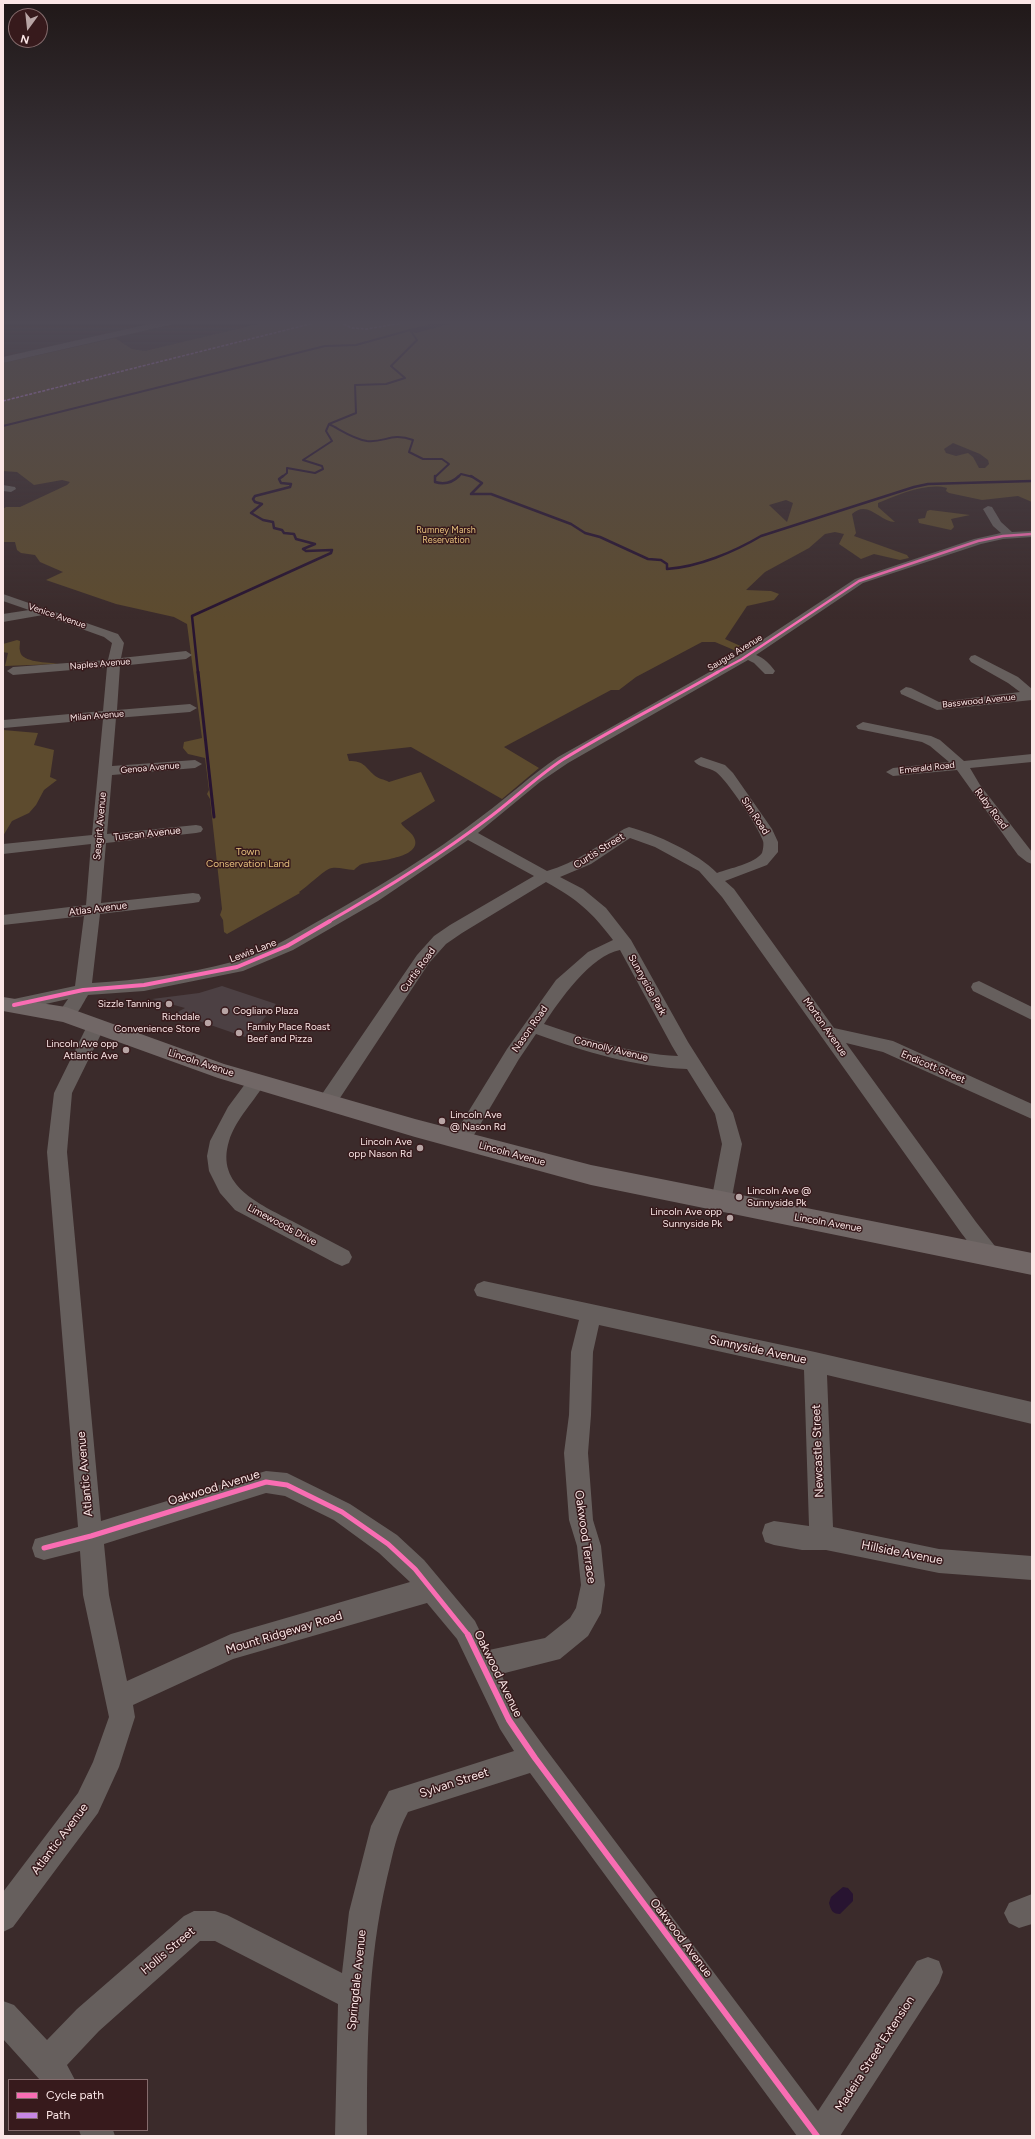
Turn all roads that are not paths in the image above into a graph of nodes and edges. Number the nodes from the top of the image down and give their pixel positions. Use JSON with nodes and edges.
{"nodes":[{"id":1,"x":988,"y":509,"type":"dead end"},
{"id":2,"x":1032,"y":534,"type":"edge"},
{"id":3,"x":1010,"y":536,"type":"junction"},
{"id":4,"x":3,"y":597,"type":"edge"},
{"id":5,"x":44,"y":611,"type":"junction"},
{"id":6,"x":3,"y":618,"type":"edge"},
{"id":7,"x":112,"y":636,"type":"joint"},
{"id":8,"x":186,"y":655,"type":"dead end"},
{"id":9,"x":748,"y":656,"type":"junction"},
{"id":10,"x":975,"y":658,"type":"dead end"},
{"id":11,"x":114,"y":663,"type":"junction"},
{"id":12,"x":13,"y":671,"type":"dead end"},
{"id":13,"x":769,"y":671,"type":"dead end"},
{"id":14,"x":906,"y":690,"type":"dead end"},
{"id":15,"x":1032,"y":696,"type":"edge"},
{"id":16,"x":190,"y":708,"type":"dead end"},
{"id":17,"x":109,"y":715,"type":"junction"},
{"id":18,"x":4,"y":724,"type":"dead end"},
{"id":19,"x":863,"y":726,"type":"dead end"},
{"id":20,"x":1032,"y":758,"type":"edge"},
{"id":21,"x":701,"y":761,"type":"dead end"},
{"id":22,"x":195,"y":764,"type":"dead end"},
{"id":23,"x":961,"y":765,"type":"junction"},
{"id":24,"x":104,"y":771,"type":"junction"},
{"id":25,"x":893,"y":772,"type":"dead end"},
{"id":26,"x":196,"y":829,"type":"dead end"},
{"id":27,"x":629,"y":832,"type":"joint"},
{"id":28,"x":468,"y":834,"type":"junction"},
{"id":29,"x":99,"y":839,"type":"junction"},
{"id":30,"x":3,"y":849,"type":"edge"},
{"id":31,"x":1028,"y":856,"type":"edge"},
{"id":32,"x":545,"y":876,"type":"junction"},
{"id":33,"x":714,"y":879,"type":"junction"},
{"id":34,"x":193,"y":898,"type":"dead end"},
{"id":35,"x":93,"y":910,"type":"junction"},
{"id":36,"x":3,"y":920,"type":"edge"},
{"id":37,"x":625,"y":944,"type":"junction"},
{"id":38,"x":979,"y":987,"type":"dead end"},
{"id":39,"x":83,"y":990,"type":"junction"},
{"id":40,"x":9,"y":1004,"type":"edge"},
{"id":41,"x":1032,"y":1014,"type":"edge"},
{"id":42,"x":66,"y":1015,"type":"junction"},
{"id":43,"x":96,"y":1026,"type":"junction"},
{"id":44,"x":532,"y":1026,"type":"junction"},
{"id":45,"x":829,"y":1033,"type":"junction"},
{"id":46,"x":692,"y":1063,"type":"junction"},
{"id":47,"x":256,"y":1080,"type":"junction"},
{"id":48,"x":327,"y":1102,"type":"junction"},
{"id":49,"x":1032,"y":1112,"type":"edge"},
{"id":50,"x":461,"y":1140,"type":"junction"},
{"id":51,"x":721,"y":1202,"type":"junction"},
{"id":52,"x":992,"y":1255,"type":"junction"},
{"id":53,"x":342,"y":1258,"type":"dead end"},
{"id":54,"x":1032,"y":1264,"type":"edge"},
{"id":55,"x":484,"y":1290,"type":"dead end"},
{"id":56,"x":592,"y":1314,"type":"junction"},
{"id":57,"x":815,"y":1362,"type":"junction"},
{"id":58,"x":1032,"y":1413,"type":"edge"},
{"id":59,"x":774,"y":1532,"type":"dead end"},
{"id":60,"x":91,"y":1536,"type":"junction"},
{"id":61,"x":826,"y":1538,"type":"junction"},
{"id":62,"x":44,"y":1548,"type":"dead end"},
{"id":63,"x":1032,"y":1568,"type":"edge"},
{"id":64,"x":431,"y":1589,"type":"junction"},
{"id":65,"x":482,"y":1666,"type":"junction"},
{"id":66,"x":119,"y":1698,"type":"junction"},
{"id":67,"x":535,"y":1758,"type":"junction"},
{"id":68,"x":385,"y":1826,"type":"joint"},
{"id":69,"x":3,"y":1917,"type":"edge"},
{"id":70,"x":928,"y":1972,"type":"dead end"},
{"id":71,"x":354,"y":1996,"type":"junction"},
{"id":72,"x":3,"y":2016,"type":"edge"},
{"id":73,"x":53,"y":2072,"type":"edge"},
{"id":74,"x":351,"y":2136,"type":"edge"},
{"id":75,"x":817,"y":2136,"type":"edge"},
{"id":76,"x":821,"y":2136,"type":"edge"}],
"edges":[{"from":1,"to":3,"type":"street"},
{"from":2,"to":3,"type":"street","name":"Saugus Avenue"},
{"from":3,"to":9,"type":"street","name":"Saugus Avenue"},
{"from":4,"to":5,"type":"street","name":"Venice Avenue"},
{"from":5,"to":6,"type":"street"},
{"from":5,"to":7,"type":"street","name":"Venice Avenue"},
{"from":7,"to":11,"type":"street","name":"Seagirt Avenue"},
{"from":8,"to":11,"type":"street","name":"Naples Avenue"},
{"from":9,"to":13,"type":"street"},
{"from":9,"to":28,"type":"street","name":"Saugus Avenue"},
{"from":10,"to":15,"type":"street"},
{"from":11,"to":12,"type":"street","name":"Naples Avenue"},
{"from":11,"to":17,"type":"street","name":"Seagirt Avenue"},
{"from":14,"to":15,"type":"street","name":"Basswood Avenue"},
{"from":16,"to":17,"type":"street","name":"Milan Avenue"},
{"from":17,"to":18,"type":"street","name":"Milan Avenue"},
{"from":17,"to":24,"type":"street","name":"Seagirt Avenue"},
{"from":19,"to":23,"type":"street","name":"Ruby Road"},
{"from":20,"to":23,"type":"street","name":"Emerald Road"},
{"from":21,"to":33,"type":"street","name":"Sim Road"},
{"from":22,"to":24,"type":"street","name":"Genoa Avenue"},
{"from":23,"to":25,"type":"street","name":"Emerald Road"},
{"from":23,"to":31,"type":"street","name":"Ruby Road"},
{"from":24,"to":29,"type":"street","name":"Seagirt Avenue"},
{"from":26,"to":29,"type":"street","name":"Tuscan Avenue"},
{"from":27,"to":32,"type":"street","name":"Curtis Street"},
{"from":27,"to":33,"type":"street","name":"Morton Avenue"},
{"from":28,"to":32,"type":"street","name":"Sunnyside Park"},
{"from":28,"to":39,"type":"street","name":"Lewis Lane"},
{"from":29,"to":30,"type":"street","name":"Tuscan Avenue"},
{"from":29,"to":35,"type":"street","name":"Seagirt Avenue"},
{"from":32,"to":37,"type":"street","name":"Sunnyside Park"},
{"from":32,"to":48,"type":"street","name":"Curtis Road"},
{"from":33,"to":45,"type":"street","name":"Morton Avenue"},
{"from":34,"to":35,"type":"street","name":"Atlas Avenue"},
{"from":35,"to":36,"type":"street","name":"Atlas Avenue"},
{"from":35,"to":39,"type":"street","name":"Seagirt Avenue"},
{"from":37,"to":44,"type":"street","name":"Nason Road"},
{"from":37,"to":46,"type":"street","name":"Sunnyside Park"},
{"from":38,"to":41,"type":"street"},
{"from":39,"to":40,"type":"street","name":"Lewis Lane"},
{"from":39,"to":42,"type":"street","name":"Seagirt Avenue"},
{"from":40,"to":42,"type":"main road","name":"Lincoln Avenue"},
{"from":42,"to":43,"type":"main road","name":"Lincoln Avenue"},
{"from":43,"to":47,"type":"main road","name":"Lincoln Avenue"},
{"from":43,"to":60,"type":"street","name":"Atlantic Avenue"},
{"from":44,"to":46,"type":"street","name":"Connolly Avenue"},
{"from":44,"to":50,"type":"street","name":"Nason Road"},
{"from":45,"to":49,"type":"street","name":"Endicott Street"},
{"from":45,"to":52,"type":"street","name":"Morton Avenue"},
{"from":46,"to":51,"type":"street","name":"Sunnyside Park"},
{"from":47,"to":48,"type":"main road","name":"Lincoln Avenue"},
{"from":47,"to":53,"type":"street","name":"Limewoods Drive"},
{"from":48,"to":50,"type":"main road","name":"Lincoln Avenue"},
{"from":50,"to":51,"type":"main road","name":"Lincoln Avenue"},
{"from":51,"to":52,"type":"main road","name":"Lincoln Avenue"},
{"from":52,"to":54,"type":"main road","name":"Lincoln Avenue"},
{"from":55,"to":56,"type":"street","name":"Sunnyside Avenue"},
{"from":56,"to":57,"type":"street","name":"Sunnyside Avenue"},
{"from":56,"to":65,"type":"street","name":"Oakwood Terrace"},
{"from":57,"to":58,"type":"street","name":"Sunnyside Avenue"},
{"from":57,"to":61,"type":"street","name":"Newcastle Street"},
{"from":59,"to":61,"type":"street","name":"Hillside Avenue"},
{"from":60,"to":62,"type":"street","name":"Oakwood Avenue"},
{"from":60,"to":64,"type":"street","name":"Oakwood Avenue"},
{"from":60,"to":66,"type":"street","name":"Atlantic Avenue"},
{"from":61,"to":63,"type":"street","name":"Hillside Avenue"},
{"from":64,"to":65,"type":"street","name":"Oakwood Avenue"},
{"from":64,"to":66,"type":"street","name":"Mount Ridgeway Road"},
{"from":65,"to":67,"type":"street","name":"Oakwood Avenue"},
{"from":66,"to":69,"type":"street","name":"Atlantic Avenue"},
{"from":67,"to":68,"type":"street","name":"Sylvan Street"},
{"from":67,"to":75,"type":"street","name":"Oakwood Avenue"},
{"from":68,"to":71,"type":"street","name":"Springdale Avenue"},
{"from":70,"to":76,"type":"street","name":"Madeira Street Extension"},
{"from":71,"to":73,"type":"street","name":"Hollis Street"},
{"from":71,"to":74,"type":"street","name":"Springdale Avenue"},
{"from":72,"to":73,"type":"street"}]}
